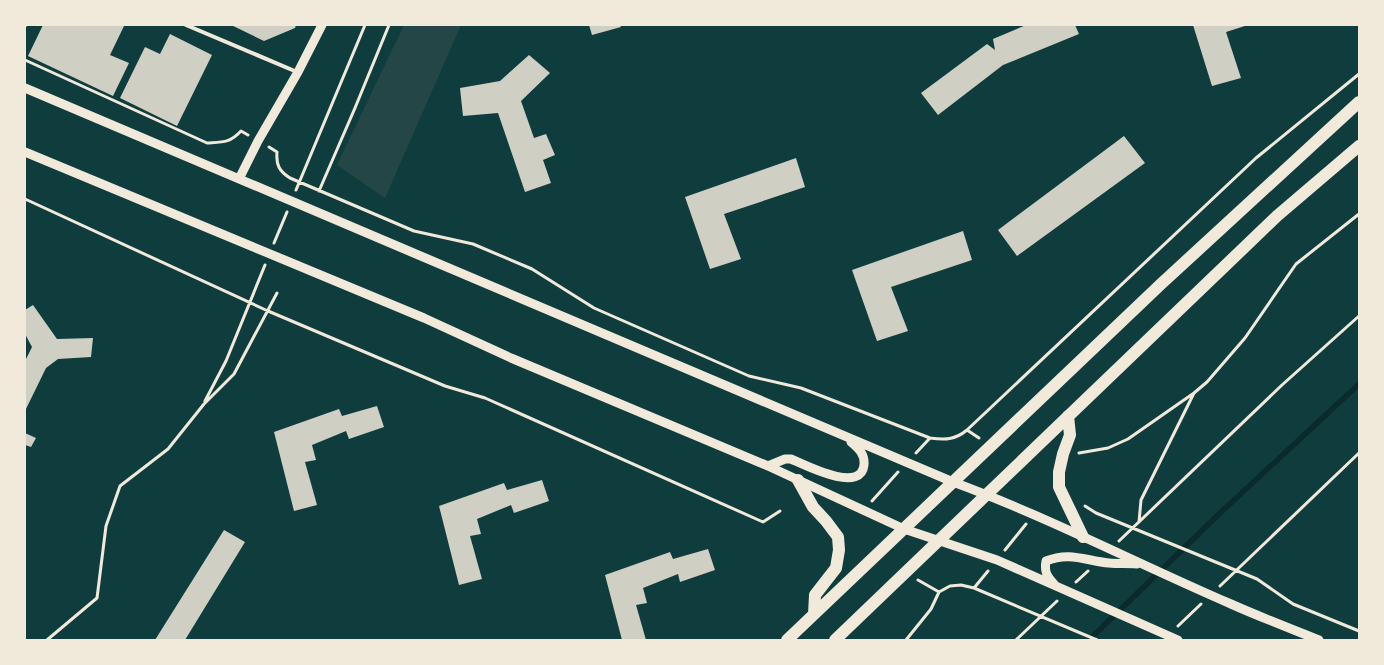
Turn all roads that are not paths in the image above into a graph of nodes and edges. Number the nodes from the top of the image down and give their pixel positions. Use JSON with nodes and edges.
{"nodes":[{"id":1,"x":186,"y":25,"type":"edge"},
{"id":2,"x":322,"y":25,"type":"edge"},
{"id":3,"x":298,"y":72,"type":"junction"},
{"id":4,"x":25,"y":88,"type":"edge"},
{"id":5,"x":1359,"y":102,"type":"edge"},
{"id":6,"x":1359,"y":146,"type":"edge"},
{"id":7,"x":25,"y":152,"type":"edge"},
{"id":8,"x":239,"y":179,"type":"junction"},
{"id":9,"x":1068,"y":416,"type":"junction"},
{"id":10,"x":845,"y":437,"type":"junction"},
{"id":11,"x":768,"y":466,"type":"junction"},
{"id":12,"x":798,"y":480,"type":"junction"},
{"id":13,"x":953,"y":482,"type":"junction"},
{"id":14,"x":986,"y":495,"type":"junction"},
{"id":15,"x":904,"y":528,"type":"junction"},
{"id":16,"x":1083,"y":537,"type":"junction"},
{"id":17,"x":939,"y":540,"type":"junction"},
{"id":18,"x":1142,"y":564,"type":"junction"},
{"id":19,"x":1056,"y":586,"type":"junction"},
{"id":20,"x":814,"y":614,"type":"junction"},
{"id":21,"x":787,"y":640,"type":"edge"},
{"id":22,"x":835,"y":640,"type":"edge"},
{"id":23,"x":1178,"y":640,"type":"edge"},
{"id":24,"x":1319,"y":640,"type":"edge"}],
"edges":[{"from":1,"to":3,"type":"lane"},
{"from":2,"to":3,"type":"street"},
{"from":3,"to":8,"type":"street"},
{"from":4,"to":8,"type":"street"},
{"from":5,"to":13,"type":"main road"},
{"from":6,"to":9,"type":"main road"},
{"from":7,"to":11,"type":"street"},
{"from":8,"to":10,"type":"street"},
{"from":9,"to":14,"type":"main road"},
{"from":9,"to":16,"type":"main road"},
{"from":10,"to":11,"type":"street"},
{"from":10,"to":13,"type":"street"},
{"from":11,"to":12,"type":"street"},
{"from":12,"to":15,"type":"street"},
{"from":12,"to":20,"type":"main road"},
{"from":13,"to":14,"type":"street"},
{"from":13,"to":15,"type":"main road"},
{"from":14,"to":16,"type":"street"},
{"from":14,"to":17,"type":"main road"},
{"from":15,"to":17,"type":"street"},
{"from":15,"to":20,"type":"main road"},
{"from":16,"to":18,"type":"street"},
{"from":17,"to":19,"type":"street"},
{"from":17,"to":22,"type":"main road"},
{"from":18,"to":19,"type":"street"},
{"from":18,"to":24,"type":"street"},
{"from":19,"to":23,"type":"street"},
{"from":20,"to":21,"type":"main road"}]}
